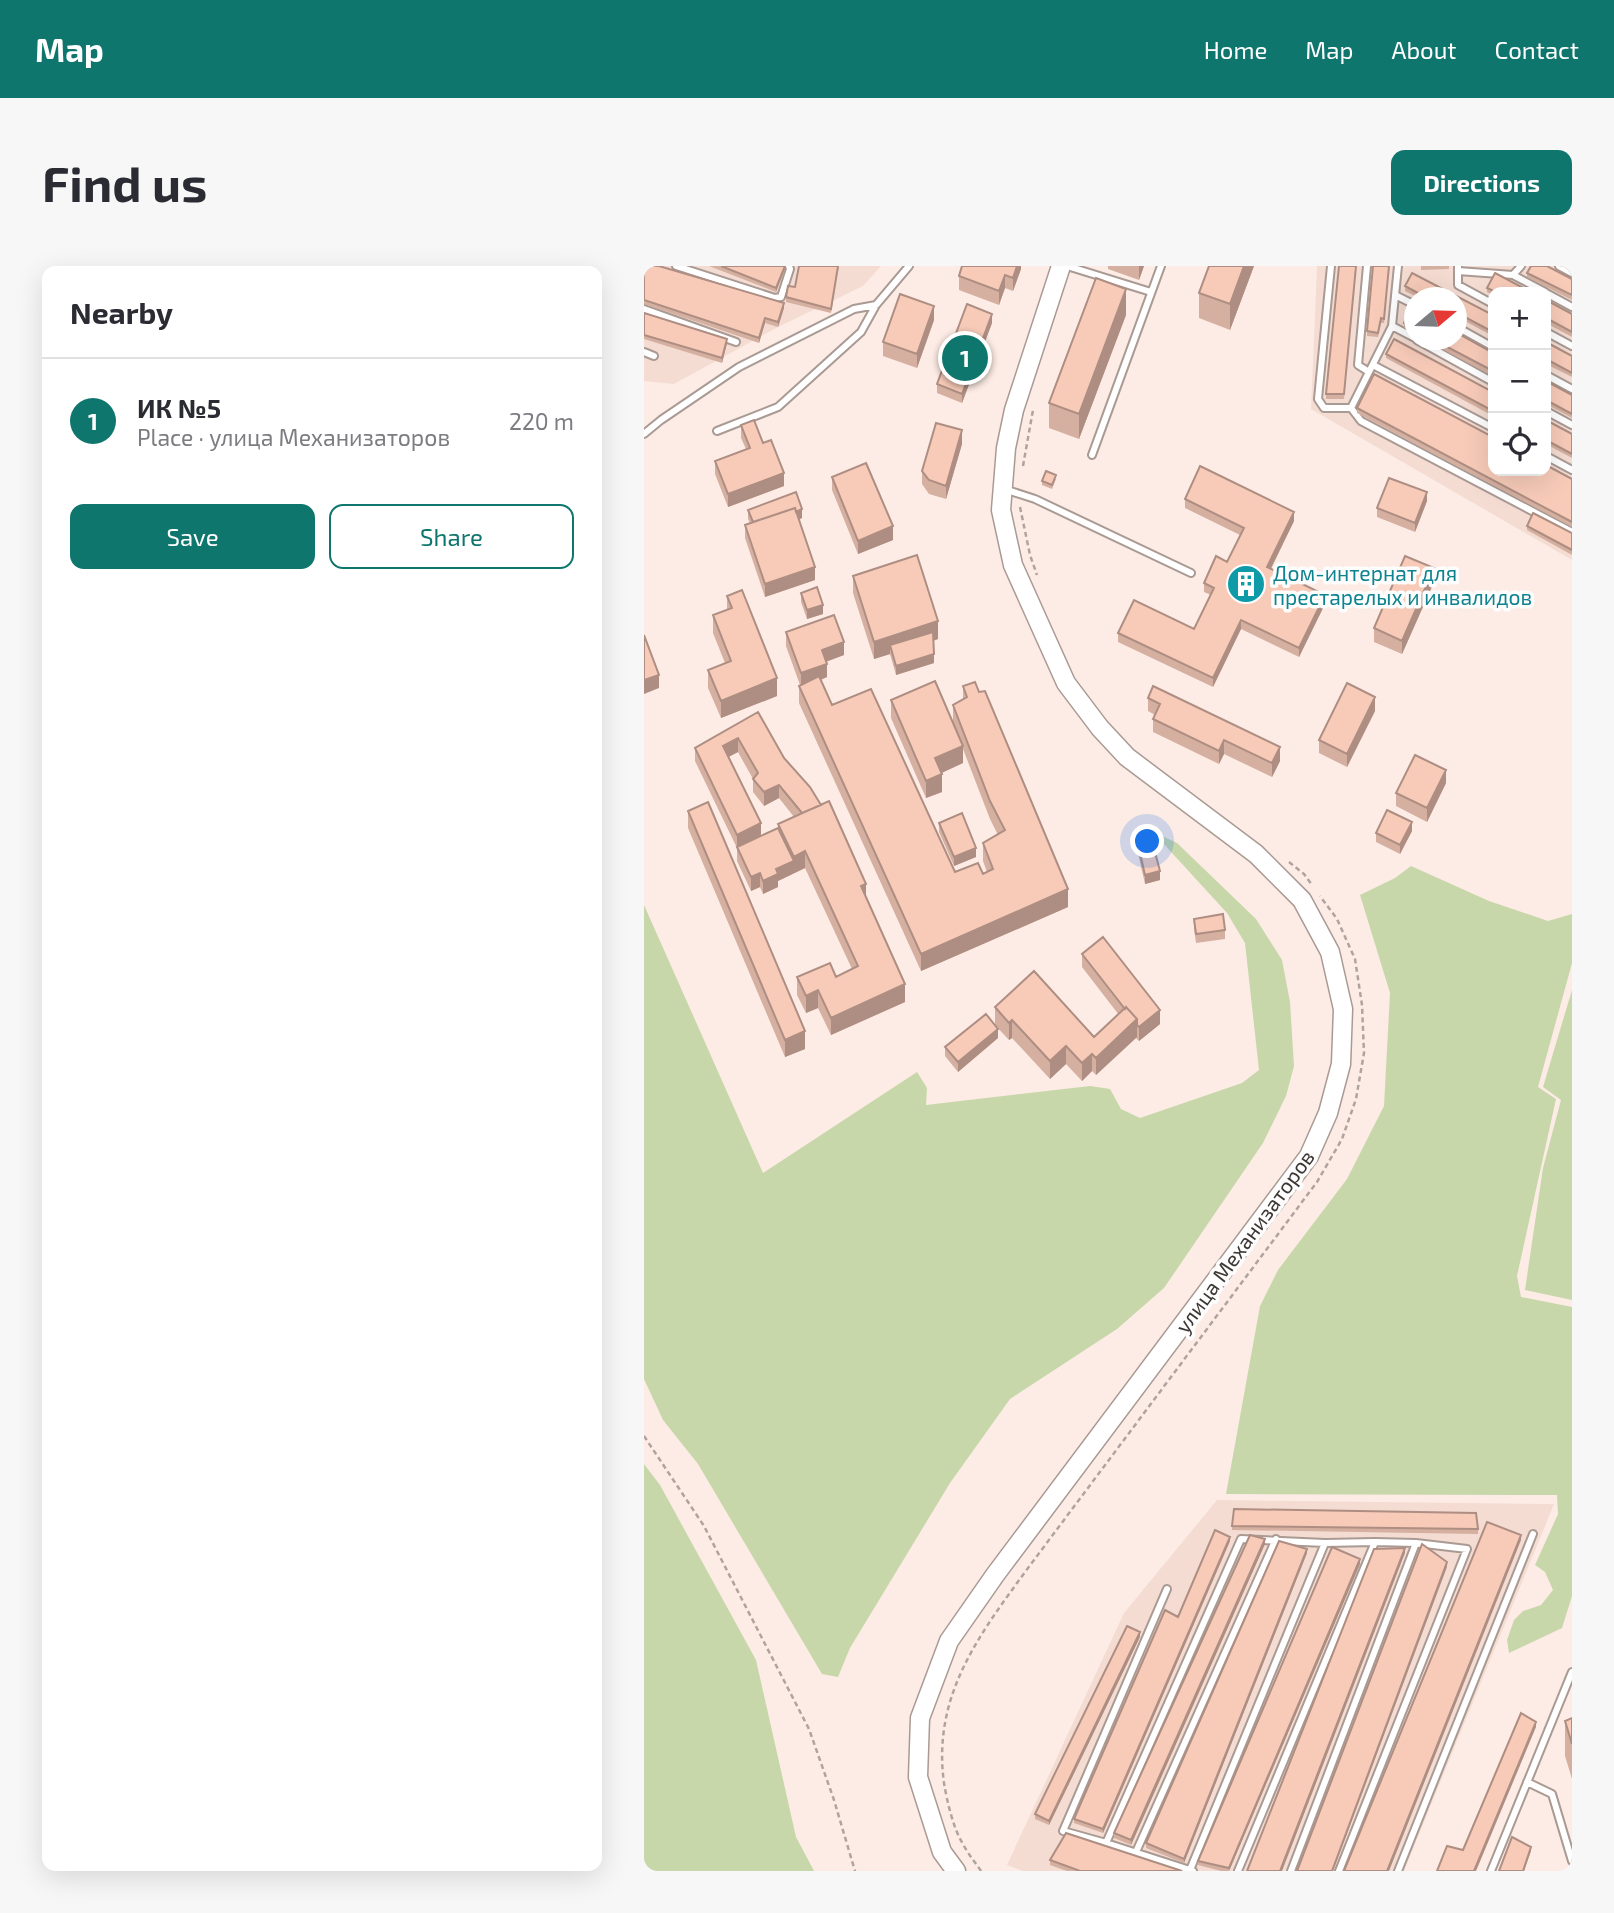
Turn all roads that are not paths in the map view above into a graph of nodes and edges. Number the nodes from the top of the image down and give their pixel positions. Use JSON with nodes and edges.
{"nodes":[{"id":1,"x":676,"y":266,"type":"edge"},
{"id":2,"x":789,"y":266,"type":"edge"},
{"id":3,"x":909,"y":266,"type":"edge"},
{"id":4,"x":1061,"y":266,"type":"edge"},
{"id":5,"x":1067,"y":266,"type":"edge"},
{"id":6,"x":1161,"y":266,"type":"edge"},
{"id":7,"x":1331,"y":266,"type":"edge"},
{"id":8,"x":1367,"y":266,"type":"edge"},
{"id":9,"x":1398,"y":266,"type":"edge"},
{"id":10,"x":1521,"y":266,"type":"edge"},
{"id":11,"x":1559,"y":266,"type":"edge"},
{"id":12,"x":1458,"y":268,"type":"edge"},
{"id":13,"x":1489,"y":270,"type":"edge"},
{"id":14,"x":1572,"y":273,"type":"edge"},
{"id":15,"x":1513,"y":275,"type":"junction"},
{"id":16,"x":1534,"y":287,"type":"edge"},
{"id":17,"x":1151,"y":292,"type":"junction"},
{"id":18,"x":1395,"y":295,"type":"junction"},
{"id":19,"x":1551,"y":296,"type":"edge"},
{"id":20,"x":1404,"y":300,"type":"edge"},
{"id":21,"x":1488,"y":301,"type":"edge"},
{"id":22,"x":876,"y":305,"type":"junction"},
{"id":23,"x":1572,"y":307,"type":"edge"},
{"id":24,"x":644,"y":309,"type":"edge"},
{"id":25,"x":1392,"y":326,"type":"junction"},
{"id":26,"x":1404,"y":332,"type":"edge"},
{"id":27,"x":1467,"y":333,"type":"edge"},
{"id":28,"x":1551,"y":335,"type":"edge"},
{"id":29,"x":736,"y":342,"type":"dead end"},
{"id":30,"x":1488,"y":344,"type":"edge"},
{"id":31,"x":1572,"y":346,"type":"edge"},
{"id":32,"x":1436,"y":350,"type":"edge"},
{"id":33,"x":644,"y":352,"type":"edge"},
{"id":34,"x":654,"y":356,"type":"dead end"},
{"id":35,"x":1371,"y":368,"type":"junction"},
{"id":36,"x":1551,"y":378,"type":"edge"},
{"id":37,"x":1488,"y":379,"type":"edge"},
{"id":38,"x":1572,"y":389,"type":"edge"},
{"id":39,"x":1351,"y":408,"type":"junction"},
{"id":40,"x":1550,"y":413,"type":"edge"},
{"id":41,"x":1572,"y":425,"type":"edge"},
{"id":42,"x":1488,"y":426,"type":"edge"},
{"id":43,"x":718,"y":431,"type":"dead end"},
{"id":44,"x":644,"y":434,"type":"edge"},
{"id":45,"x":1092,"y":455,"type":"dead end"},
{"id":46,"x":1551,"y":459,"type":"edge"},
{"id":47,"x":1572,"y":470,"type":"edge"},
{"id":48,"x":1003,"y":489,"type":"junction"},
{"id":49,"x":1572,"y":533,"type":"edge"},
{"id":50,"x":1191,"y":573,"type":"dead end"},
{"id":51,"x":1533,"y":1534,"type":"dead end"},
{"id":52,"x":1276,"y":1539,"type":"junction"},
{"id":53,"x":1325,"y":1542,"type":"junction"},
{"id":54,"x":1375,"y":1542,"type":"junction"},
{"id":55,"x":1416,"y":1543,"type":"junction"},
{"id":56,"x":1167,"y":1590,"type":"dead end"},
{"id":57,"x":1571,"y":1676,"type":"edge"},
{"id":58,"x":1527,"y":1782,"type":"junction"},
{"id":59,"x":1106,"y":1843,"type":"junction"},
{"id":60,"x":1136,"y":1852,"type":"junction"},
{"id":61,"x":1572,"y":1861,"type":"edge"},
{"id":62,"x":1192,"y":1870,"type":"edge"},
{"id":63,"x":956,"y":1871,"type":"edge"},
{"id":64,"x":1238,"y":1871,"type":"edge"},
{"id":65,"x":1291,"y":1871,"type":"edge"},
{"id":66,"x":1339,"y":1871,"type":"edge"},
{"id":67,"x":1398,"y":1871,"type":"edge"},
{"id":68,"x":1491,"y":1871,"type":"edge"}],
"edges":[{"from":1,"to":2,"type":"lane"},
{"from":3,"to":22,"type":"lane"},
{"from":4,"to":48,"type":"main road","name":"улица Механизаторов"},
{"from":5,"to":17,"type":"lane"},
{"from":6,"to":17,"type":"lane"},
{"from":7,"to":39,"type":"lane"},
{"from":8,"to":35,"type":"lane"},
{"from":9,"to":18,"type":"lane"},
{"from":10,"to":15,"type":"lane"},
{"from":11,"to":14,"type":"lane"},
{"from":12,"to":13,"type":"lane"},
{"from":12,"to":21,"type":"lane"},
{"from":13,"to":15,"type":"lane"},
{"from":15,"to":16,"type":"lane"},
{"from":17,"to":45,"type":"lane"},
{"from":18,"to":20,"type":"lane"},
{"from":18,"to":25,"type":"lane"},
{"from":19,"to":23,"type":"lane"},
{"from":22,"to":43,"type":"lane"},
{"from":22,"to":44,"type":"lane"},
{"from":24,"to":29,"type":"lane"},
{"from":25,"to":26,"type":"lane"},
{"from":25,"to":35,"type":"lane"},
{"from":27,"to":30,"type":"lane"},
{"from":28,"to":31,"type":"lane"},
{"from":32,"to":37,"type":"lane"},
{"from":33,"to":34,"type":"lane"},
{"from":35,"to":39,"type":"lane"},
{"from":35,"to":42,"type":"lane"},
{"from":36,"to":38,"type":"lane"},
{"from":39,"to":49,"type":"lane"},
{"from":40,"to":41,"type":"lane"},
{"from":46,"to":47,"type":"lane"},
{"from":48,"to":50,"type":"lane"},
{"from":48,"to":63,"type":"main road","name":"улица Механизаторов"},
{"from":51,"to":67,"type":"lane"},
{"from":52,"to":53,"type":"lane"},
{"from":52,"to":59,"type":"lane"},
{"from":52,"to":60,"type":"lane"},
{"from":53,"to":54,"type":"lane"},
{"from":53,"to":62,"type":"lane"},
{"from":54,"to":55,"type":"lane"},
{"from":54,"to":64,"type":"lane"},
{"from":55,"to":65,"type":"lane"},
{"from":55,"to":66,"type":"lane"},
{"from":56,"to":59,"type":"lane"},
{"from":57,"to":58,"type":"lane"},
{"from":58,"to":61,"type":"lane"},
{"from":58,"to":68,"type":"lane"},
{"from":59,"to":60,"type":"lane"},
{"from":60,"to":62,"type":"lane"}]}
